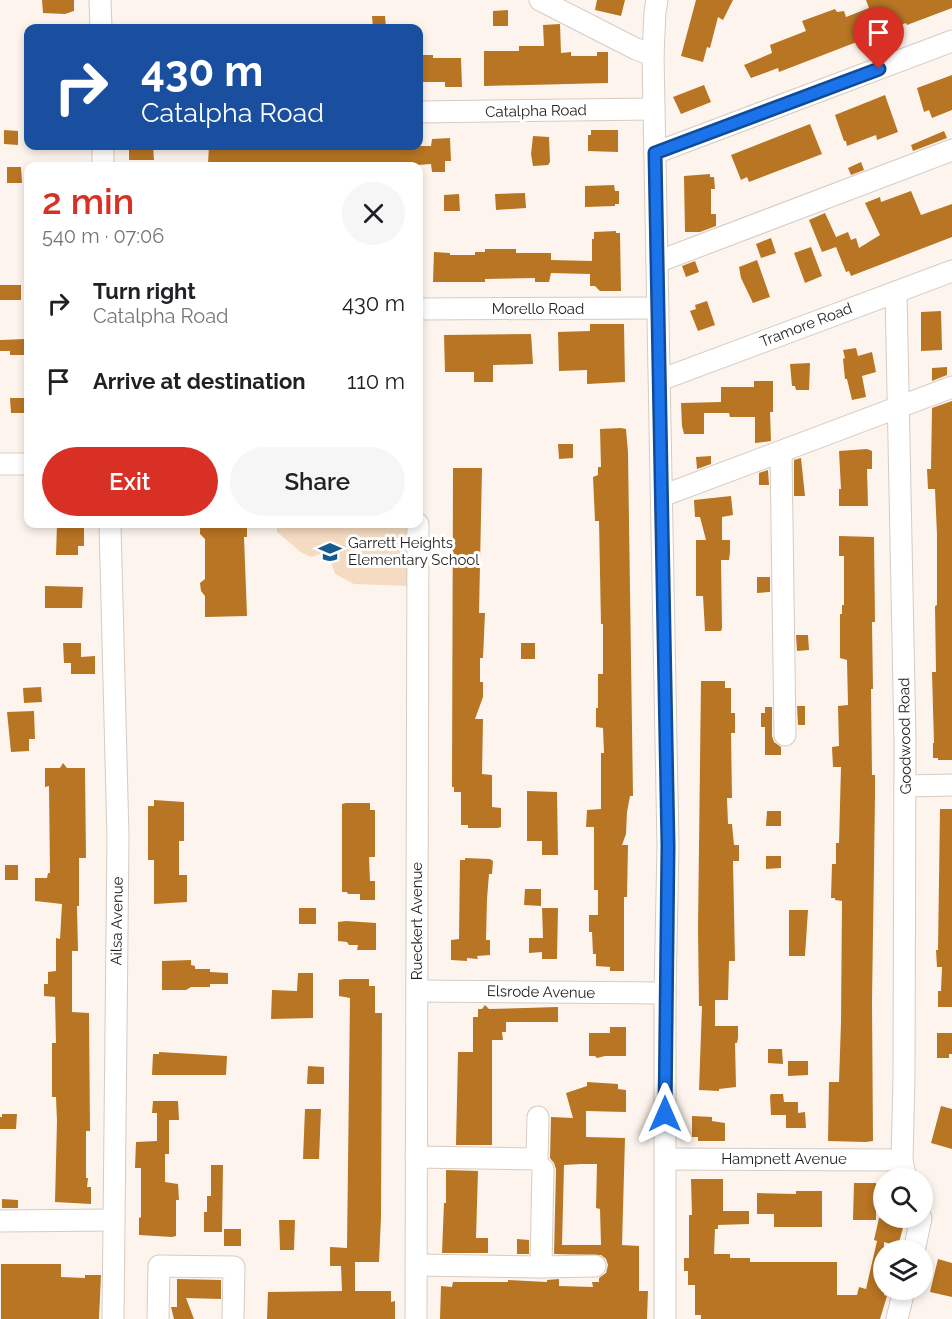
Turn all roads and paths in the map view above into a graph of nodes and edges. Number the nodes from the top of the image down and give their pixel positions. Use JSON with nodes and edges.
{"nodes":[{"id":1,"x":100,"y":0,"type":"edge"},
{"id":2,"x":540,"y":0,"type":"edge"},
{"id":3,"x":657,"y":0,"type":"edge"},
{"id":4,"x":101,"y":24,"type":"edge"},
{"id":5,"x":952,"y":41,"type":"edge"},
{"id":6,"x":653,"y":55,"type":"junction"},
{"id":7,"x":654,"y":109,"type":"junction"},
{"id":8,"x":423,"y":112,"type":"edge"},
{"id":9,"x":952,"y":150,"type":"edge"},
{"id":10,"x":655,"y":153,"type":"junction"},
{"id":11,"x":657,"y":262,"type":"junction"},
{"id":12,"x":952,"y":271,"type":"edge"},
{"id":13,"x":896,"y":292,"type":"junction"},
{"id":14,"x":658,"y":308,"type":"junction"},
{"id":15,"x":423,"y":309,"type":"edge"},
{"id":16,"x":660,"y":380,"type":"junction"},
{"id":17,"x":952,"y":387,"type":"edge"},
{"id":18,"x":898,"y":407,"type":"junction"},
{"id":19,"x":781,"y":452,"type":"junction"},
{"id":20,"x":0,"y":464,"type":"edge"},
{"id":21,"x":24,"y":464,"type":"edge"},
{"id":22,"x":662,"y":496,"type":"junction"},
{"id":23,"x":110,"y":528,"type":"edge"},
{"id":24,"x":418,"y":528,"type":"edge"},
{"id":25,"x":785,"y":735,"type":"dead end"},
{"id":26,"x":952,"y":785,"type":"edge"},
{"id":27,"x":905,"y":786,"type":"junction"},
{"id":28,"x":417,"y":991,"type":"junction"},
{"id":29,"x":665,"y":993,"type":"junction"},
{"id":30,"x":538,"y":1117,"type":"dead end"},
{"id":31,"x":416,"y":1157,"type":"junction"},
{"id":32,"x":665,"y":1159,"type":"junction"},
{"id":33,"x":880,"y":1168,"type":"edge"},
{"id":34,"x":904,"y":1168,"type":"edge"},
{"id":35,"x":543,"y":1169,"type":"dead end"},
{"id":36,"x":114,"y":1220,"type":"junction"},
{"id":37,"x":0,"y":1221,"type":"edge"},
{"id":38,"x":416,"y":1264,"type":"junction"},
{"id":39,"x":595,"y":1266,"type":"dead end"},
{"id":40,"x":541,"y":1267,"type":"junction"},
{"id":41,"x":902,"y":1300,"type":"edge"},
{"id":42,"x":113,"y":1319,"type":"edge"},
{"id":43,"x":158,"y":1319,"type":"edge"},
{"id":44,"x":233,"y":1319,"type":"edge"},
{"id":45,"x":416,"y":1319,"type":"edge"},
{"id":46,"x":665,"y":1319,"type":"edge"},
{"id":47,"x":897,"y":1319,"type":"edge"}],
"edges":[{"from":1,"to":4,"type":"street"},
{"from":2,"to":6,"type":"street"},
{"from":3,"to":6,"type":"street"},
{"from":5,"to":10,"type":"street"},
{"from":6,"to":7,"type":"street"},
{"from":7,"to":8,"type":"street","name":"Catalpha Road"},
{"from":7,"to":10,"type":"street"},
{"from":9,"to":11,"type":"street"},
{"from":10,"to":11,"type":"street"},
{"from":11,"to":14,"type":"street"},
{"from":12,"to":13,"type":"street","name":"Tramore Road"},
{"from":13,"to":16,"type":"street","name":"Tramore Road"},
{"from":13,"to":18,"type":"street","name":"Goodwood Road"},
{"from":14,"to":15,"type":"street","name":"Morello Road"},
{"from":14,"to":16,"type":"street"},
{"from":16,"to":22,"type":"street"},
{"from":17,"to":18,"type":"street"},
{"from":18,"to":19,"type":"street"},
{"from":18,"to":27,"type":"street","name":"Goodwood Road"},
{"from":19,"to":22,"type":"street"},
{"from":19,"to":25,"type":"street"},
{"from":20,"to":21,"type":"street"},
{"from":22,"to":29,"type":"street"},
{"from":23,"to":36,"type":"street","name":"Ailsa Avenue"},
{"from":24,"to":28,"type":"street","name":"Rueckert Avenue"},
{"from":26,"to":27,"type":"street"},
{"from":27,"to":34,"type":"street","name":"Goodwood Road"},
{"from":28,"to":29,"type":"street","name":"Elsrode Avenue"},
{"from":28,"to":31,"type":"street","name":"Rueckert Avenue"},
{"from":29,"to":32,"type":"street"},
{"from":30,"to":31,"type":"street"},
{"from":31,"to":38,"type":"street","name":"Rueckert Avenue"},
{"from":32,"to":33,"type":"street","name":"Hampnett Avenue"},
{"from":32,"to":46,"type":"street"},
{"from":35,"to":40,"type":"street"},
{"from":36,"to":37,"type":"street"},
{"from":36,"to":42,"type":"street","name":"Ailsa Avenue"},
{"from":38,"to":40,"type":"street"},
{"from":38,"to":45,"type":"street","name":"Rueckert Avenue"},
{"from":39,"to":40,"type":"street"},
{"from":41,"to":47,"type":"street"},
{"from":43,"to":44,"type":"street"}]}
